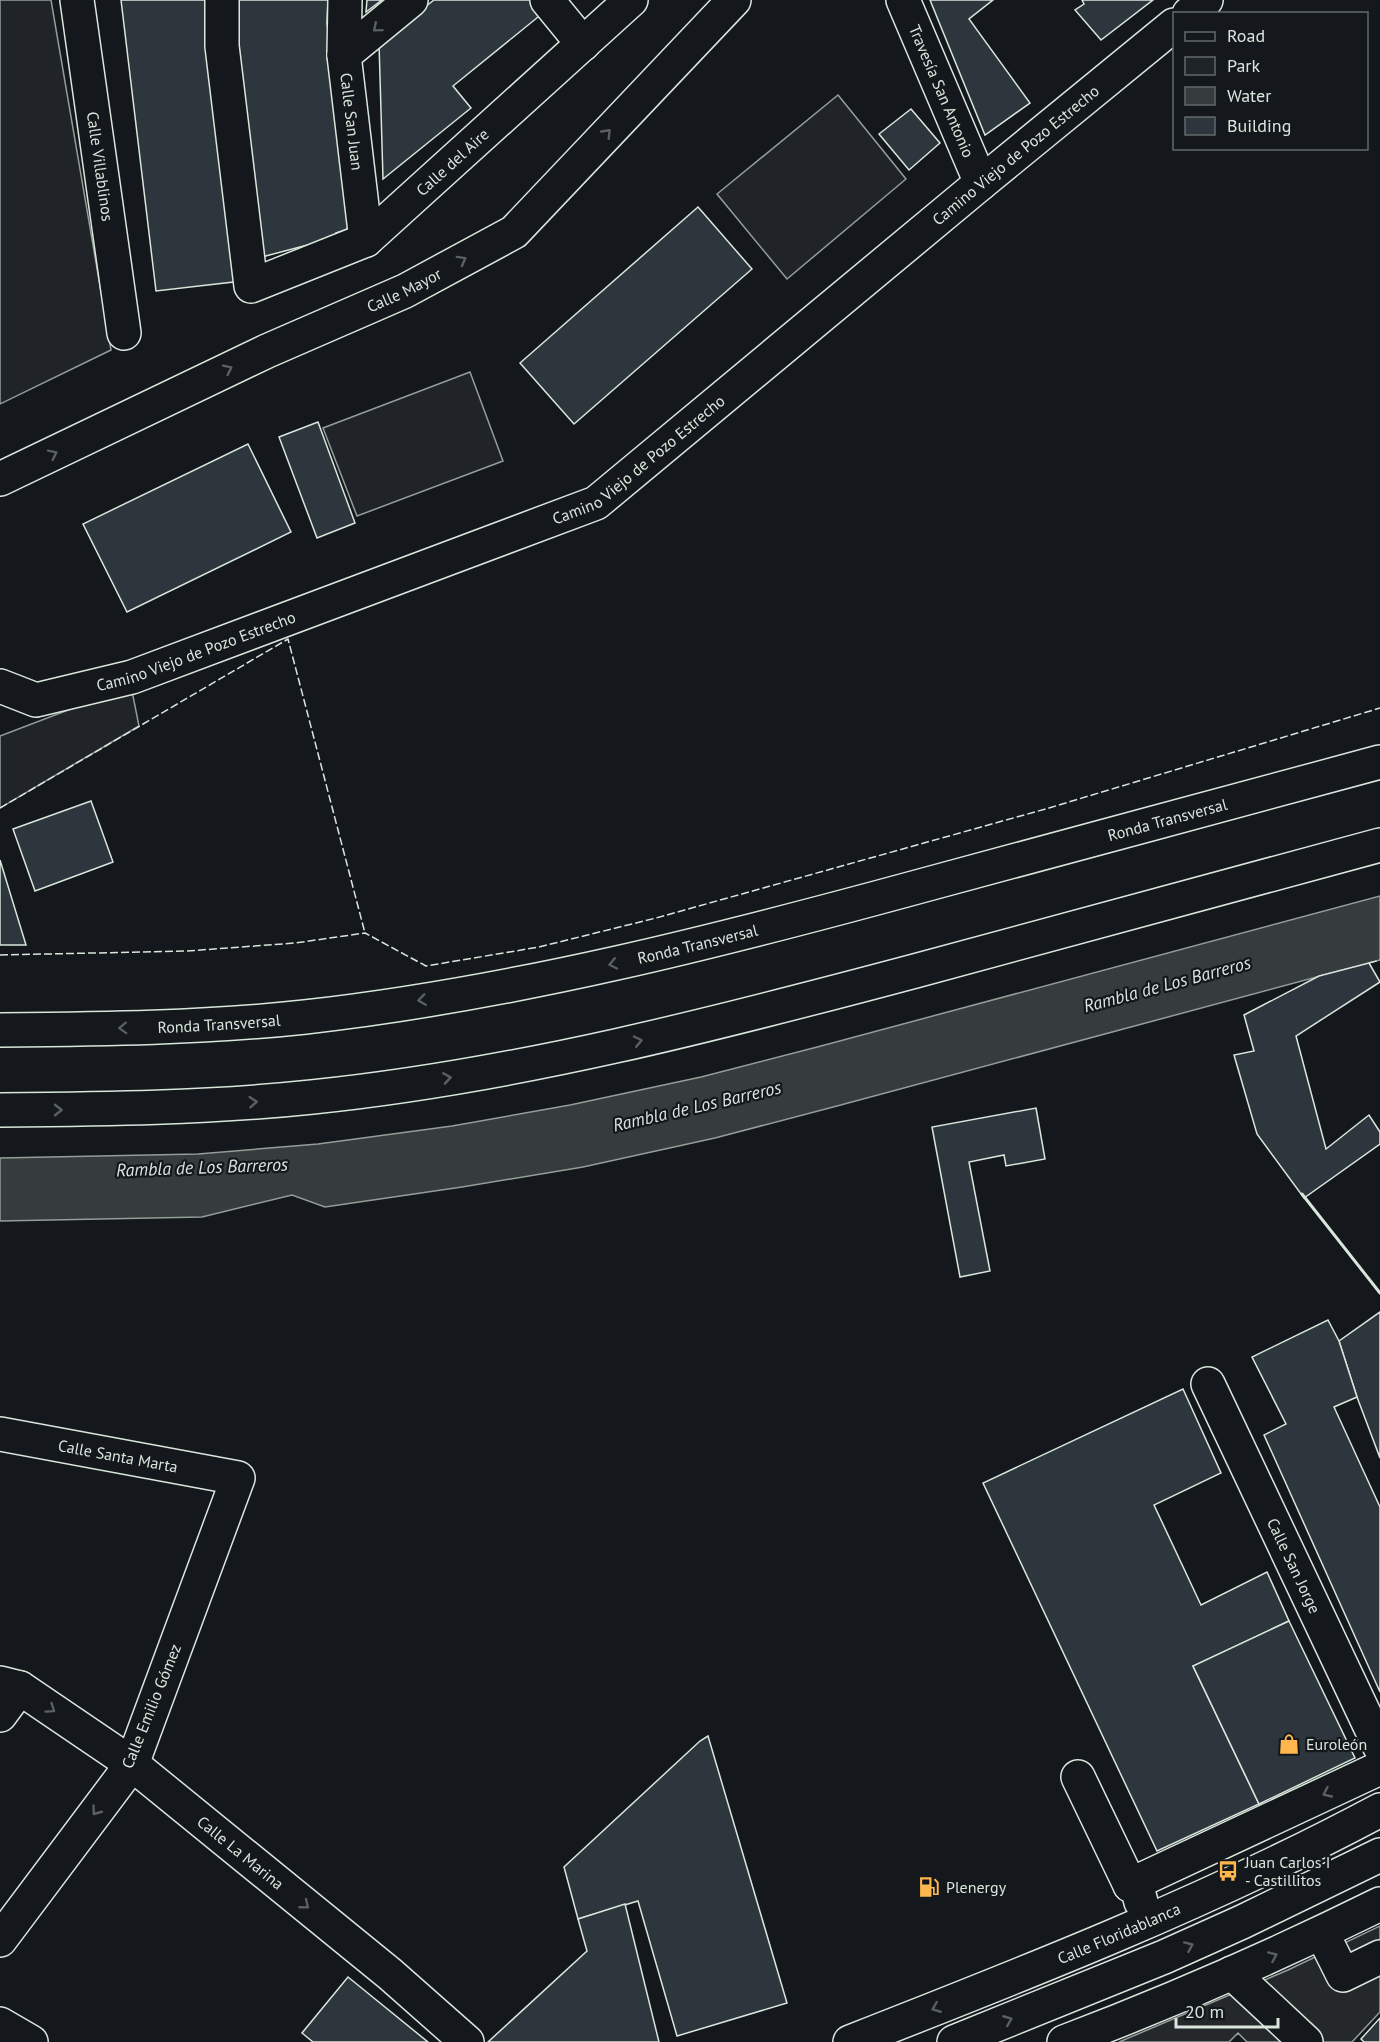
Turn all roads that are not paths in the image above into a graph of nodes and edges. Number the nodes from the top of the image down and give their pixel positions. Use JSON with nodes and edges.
{"nodes":[{"id":1,"x":76,"y":0,"type":"edge"},
{"id":2,"x":222,"y":0,"type":"edge"},
{"id":3,"x":345,"y":0,"type":"edge"},
{"id":4,"x":411,"y":0,"type":"edge"},
{"id":5,"x":547,"y":0,"type":"edge"},
{"id":6,"x":631,"y":0,"type":"edge"},
{"id":7,"x":734,"y":0,"type":"edge"},
{"id":8,"x":903,"y":0,"type":"edge"},
{"id":9,"x":1206,"y":0,"type":"edge"},
{"id":10,"x":1191,"y":12,"type":"edge"},
{"id":11,"x":1173,"y":26,"type":"edge"},
{"id":12,"x":583,"y":44,"type":"junction"},
{"id":13,"x":344,"y":55,"type":"junction"},
{"id":14,"x":981,"y":183,"type":"junction"},
{"id":15,"x":366,"y":240,"type":"junction"},
{"id":16,"x":124,"y":333,"type":"dead end"},
{"id":17,"x":0,"y":479,"type":"edge"},
{"id":18,"x":0,"y":686,"type":"edge"},
{"id":19,"x":1380,"y":739,"type":"edge"},
{"id":20,"x":1380,"y":762,"type":"edge"},
{"id":21,"x":1380,"y":845,"type":"edge"},
{"id":22,"x":1380,"y":853,"type":"edge"},
{"id":23,"x":1280,"y":872,"type":"junction"},
{"id":24,"x":670,"y":952,"type":"junction"},
{"id":25,"x":0,"y":1030,"type":"edge"},
{"id":26,"x":0,"y":1110,"type":"edge"},
{"id":27,"x":1208,"y":1384,"type":"dead end"},
{"id":28,"x":0,"y":1434,"type":"edge"},
{"id":29,"x":238,"y":1478,"type":"joint"},
{"id":30,"x":10,"y":1685,"type":"edge"},
{"id":31,"x":0,"y":1715,"type":"edge"},
{"id":32,"x":1380,"y":1747,"type":"edge"},
{"id":33,"x":132,"y":1764,"type":"junction"},
{"id":34,"x":1380,"y":1768,"type":"edge"},
{"id":35,"x":1078,"y":1777,"type":"dead end"},
{"id":36,"x":1380,"y":1810,"type":"edge"},
{"id":37,"x":1380,"y":1855,"type":"edge"},
{"id":38,"x":1130,"y":1885,"type":"junction"},
{"id":39,"x":1380,"y":1904,"type":"edge"},
{"id":40,"x":1147,"y":1921,"type":"junction"},
{"id":41,"x":1322,"y":1933,"type":"junction"},
{"id":42,"x":0,"y":1940,"type":"edge"},
{"id":43,"x":1380,"y":1957,"type":"edge"},
{"id":44,"x":1232,"y":1973,"type":"junction"},
{"id":45,"x":0,"y":2024,"type":"edge"},
{"id":46,"x":1116,"y":2034,"type":"edge"},
{"id":47,"x":31,"y":2042,"type":"edge"},
{"id":48,"x":467,"y":2042,"type":"edge"},
{"id":49,"x":850,"y":2042,"type":"edge"},
{"id":50,"x":954,"y":2042,"type":"edge"},
{"id":51,"x":1064,"y":2042,"type":"edge"},
{"id":52,"x":1306,"y":2042,"type":"edge"}],
"edges":[{"from":1,"to":16,"type":"main road","name":"Calle Villablinos"},
{"from":2,"to":15,"type":"main road","name":"Calle del Aire"},
{"from":3,"to":13,"type":"main road","name":"Calle San Juan"},
{"from":4,"to":13,"type":"main road","one_way":true},
{"from":5,"to":12,"type":"main road"},
{"from":6,"to":12,"type":"main road","name":"Calle del Aire"},
{"from":17,"to":7,"type":"main road","name":"Calle Mayor","one_way":true},
{"from":8,"to":14,"type":"main road","name":"Travesía San Antonio"},
{"from":9,"to":10,"type":"main road"},
{"from":11,"to":14,"type":"main road","name":"Camino Viejo de Pozo Estrecho"},
{"from":12,"to":15,"type":"main road","name":"Calle del Aire"},
{"from":13,"to":15,"type":"main road","name":"Calle San Juan"},
{"from":14,"to":18,"type":"main road","name":"Camino Viejo de Pozo Estrecho"},
{"from":19,"to":24,"type":"main road"},
{"from":20,"to":24,"type":"main road","name":"Ronda Transversal"},
{"from":21,"to":23,"type":"main road"},
{"from":22,"to":23,"type":"main road"},
{"from":26,"to":23,"type":"main road","one_way":true},
{"from":24,"to":25,"type":"main road","name":"Ronda Transversal","one_way":true},
{"from":27,"to":32,"type":"main road","name":"Calle San Jorge"},
{"from":28,"to":29,"type":"main road","name":"Calle Santa Marta"},
{"from":29,"to":33,"type":"main road","name":"Calle Emilio Gómez"},
{"from":30,"to":31,"type":"main road"},
{"from":30,"to":33,"type":"main road","name":"Calle La Marina","one_way":true},
{"from":33,"to":42,"type":"main road","name":"Calle Emilio Gómez","one_way":true},
{"from":33,"to":48,"type":"main road","name":"Calle La Marina","one_way":true},
{"from":34,"to":38,"type":"main road","one_way":true},
{"from":35,"to":38,"type":"main road"},
{"from":36,"to":40,"type":"main road","name":"Calle Floridablanca"},
{"from":50,"to":37,"type":"main road","one_way":true},
{"from":38,"to":40,"type":"main road"},
{"from":39,"to":41,"type":"main road"},
{"from":40,"to":49,"type":"main road","name":"Calle Floridablanca","one_way":true},
{"from":41,"to":43,"type":"main road"},
{"from":44,"to":41,"type":"main road","one_way":true},
{"from":44,"to":46,"type":"main road"},
{"from":44,"to":52,"type":"main road"},
{"from":45,"to":47,"type":"main road"},
{"from":46,"to":51,"type":"main road"}]}
